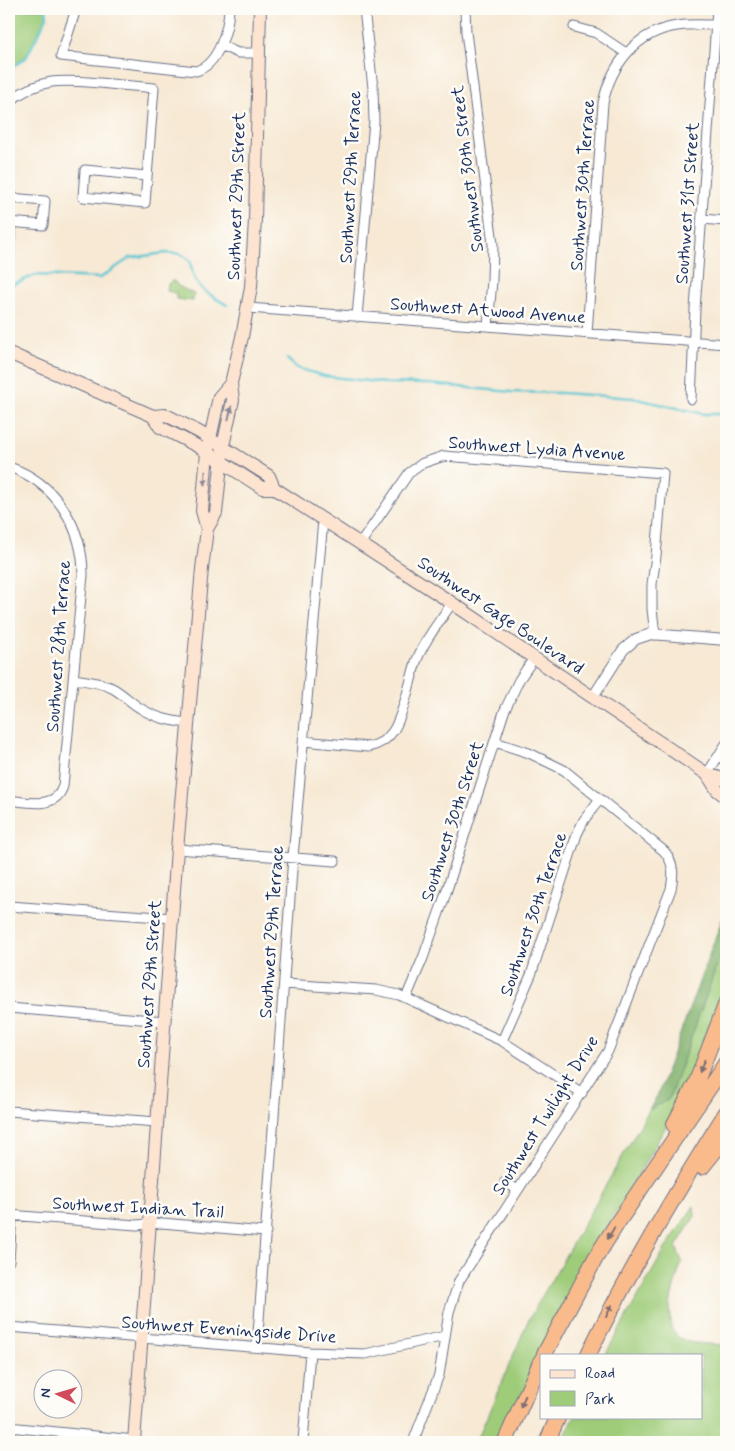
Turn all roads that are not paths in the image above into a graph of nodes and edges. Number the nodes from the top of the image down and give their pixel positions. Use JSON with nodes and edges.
{"nodes":[{"id":1,"x":76,"y":9,"type":"edge"},
{"id":2,"x":229,"y":9,"type":"edge"},
{"id":3,"x":260,"y":9,"type":"edge"},
{"id":4,"x":364,"y":9,"type":"edge"},
{"id":5,"x":466,"y":9,"type":"edge"},
{"id":6,"x":717,"y":9,"type":"edge"},
{"id":7,"x":716,"y":25,"type":"junction"},
{"id":8,"x":574,"y":27,"type":"dead end"},
{"id":9,"x":222,"y":46,"type":"junction"},
{"id":10,"x":259,"y":53,"type":"junction"},
{"id":11,"x":626,"y":53,"type":"junction"},
{"id":12,"x":9,"y":102,"type":"edge"},
{"id":13,"x":146,"y":176,"type":"junction"},
{"id":14,"x":9,"y":198,"type":"edge"},
{"id":15,"x":702,"y":219,"type":"junction"},
{"id":16,"x":726,"y":221,"type":"edge"},
{"id":17,"x":9,"y":222,"type":"edge"},
{"id":18,"x":248,"y":308,"type":"junction"},
{"id":19,"x":357,"y":317,"type":"junction"},
{"id":20,"x":488,"y":326,"type":"junction"},
{"id":21,"x":587,"y":333,"type":"junction"},
{"id":22,"x":694,"y":342,"type":"junction"},
{"id":23,"x":726,"y":344,"type":"edge"},
{"id":24,"x":9,"y":353,"type":"edge"},
{"id":25,"x":231,"y":383,"type":"junction"},
{"id":26,"x":691,"y":399,"type":"dead end"},
{"id":27,"x":153,"y":416,"type":"junction"},
{"id":28,"x":210,"y":438,"type":"junction"},
{"id":29,"x":223,"y":446,"type":"junction"},
{"id":30,"x":207,"y":452,"type":"junction"},
{"id":31,"x":221,"y":461,"type":"junction"},
{"id":32,"x":9,"y":466,"type":"edge"},
{"id":33,"x":274,"y":488,"type":"junction"},
{"id":34,"x":323,"y":520,"type":"junction"},
{"id":35,"x":207,"y":529,"type":"junction"},
{"id":36,"x":360,"y":544,"type":"junction"},
{"id":37,"x":452,"y":603,"type":"junction"},
{"id":38,"x":655,"y":635,"type":"junction"},
{"id":39,"x":726,"y":640,"type":"edge"},
{"id":40,"x":534,"y":658,"type":"junction"},
{"id":41,"x":74,"y":679,"type":"junction"},
{"id":42,"x":593,"y":697,"type":"junction"},
{"id":43,"x":188,"y":724,"type":"junction"},
{"id":44,"x":303,"y":742,"type":"junction"},
{"id":45,"x":496,"y":742,"type":"junction"},
{"id":46,"x":726,"y":744,"type":"edge"},
{"id":47,"x":707,"y":774,"type":"junction"},
{"id":48,"x":726,"y":780,"type":"edge"},
{"id":49,"x":726,"y":797,"type":"edge"},
{"id":50,"x":9,"y":800,"type":"edge"},
{"id":51,"x":599,"y":800,"type":"junction"},
{"id":52,"x":177,"y":849,"type":"junction"},
{"id":53,"x":292,"y":857,"type":"junction"},
{"id":54,"x":336,"y":861,"type":"dead end"},
{"id":55,"x":9,"y":906,"type":"edge"},
{"id":56,"x":172,"y":918,"type":"junction"},
{"id":57,"x":284,"y":984,"type":"junction"},
{"id":58,"x":406,"y":998,"type":"junction"},
{"id":59,"x":726,"y":1004,"type":"edge"},
{"id":60,"x":9,"y":1008,"type":"edge"},
{"id":61,"x":164,"y":1022,"type":"junction"},
{"id":62,"x":502,"y":1041,"type":"junction"},
{"id":63,"x":726,"y":1063,"type":"edge"},
{"id":64,"x":582,"y":1093,"type":"junction"},
{"id":65,"x":9,"y":1111,"type":"edge"},
{"id":66,"x":726,"y":1113,"type":"edge"},
{"id":67,"x":157,"y":1122,"type":"junction"},
{"id":68,"x":726,"y":1137,"type":"edge"},
{"id":69,"x":505,"y":1182,"type":"dead end"},
{"id":70,"x":518,"y":1190,"type":"junction"},
{"id":71,"x":637,"y":1192,"type":"junction"},
{"id":72,"x":11,"y":1215,"type":"edge"},
{"id":73,"x":149,"y":1224,"type":"junction"},
{"id":74,"x":655,"y":1227,"type":"junction"},
{"id":75,"x":266,"y":1232,"type":"junction"},
{"id":76,"x":9,"y":1261,"type":"edge"},
{"id":77,"x":9,"y":1327,"type":"edge"},
{"id":78,"x":445,"y":1336,"type":"junction"},
{"id":79,"x":141,"y":1339,"type":"junction"},
{"id":80,"x":257,"y":1347,"type":"junction"},
{"id":81,"x":310,"y":1352,"type":"junction"},
{"id":82,"x":545,"y":1354,"type":"edge"},
{"id":83,"x":588,"y":1354,"type":"edge"},
{"id":84,"x":540,"y":1363,"type":"edge"},
{"id":85,"x":558,"y":1418,"type":"edge"},
{"id":86,"x":9,"y":1427,"type":"edge"},
{"id":87,"x":134,"y":1441,"type":"edge"},
{"id":88,"x":303,"y":1442,"type":"edge"},
{"id":89,"x":413,"y":1442,"type":"edge"},
{"id":90,"x":505,"y":1442,"type":"edge"},
{"id":91,"x":547,"y":1442,"type":"edge"}],
"edges":[{"from":1,"to":9,"type":"street"},
{"from":2,"to":9,"type":"street"},
{"from":3,"to":10,"type":"main road","name":"Southwest 29th Street"},
{"from":4,"to":19,"type":"street","name":"Southwest 29th Terrace"},
{"from":5,"to":20,"type":"street","name":"Southwest 30th Street"},
{"from":6,"to":7,"type":"street","name":"Southwest 31st Street"},
{"from":7,"to":11,"type":"street","name":"Southwest 30th Terrace"},
{"from":7,"to":15,"type":"street","name":"Southwest 31st Street"},
{"from":8,"to":11,"type":"street"},
{"from":9,"to":10,"type":"street"},
{"from":10,"to":18,"type":"main road","name":"Southwest 29th Street"},
{"from":11,"to":21,"type":"street","name":"Southwest 30th Terrace"},
{"from":12,"to":13,"type":"street"},
{"from":13,"to":13,"type":"street"},
{"from":14,"to":17,"type":"street"},
{"from":15,"to":16,"type":"street"},
{"from":15,"to":22,"type":"street","name":"Southwest 31st Street"},
{"from":18,"to":19,"type":"street","name":"Southwest Atwood Avenue"},
{"from":18,"to":25,"type":"main road","name":"Southwest 29th Street"},
{"from":19,"to":20,"type":"street","name":"Southwest Atwood Avenue"},
{"from":20,"to":21,"type":"street","name":"Southwest Atwood Avenue"},
{"from":21,"to":22,"type":"street","name":"Southwest Atwood Avenue"},
{"from":22,"to":23,"type":"street","name":"Southwest Atwood Avenue"},
{"from":22,"to":26,"type":"street","name":"Southwest 31st Street"},
{"from":24,"to":27,"type":"main road","name":"Southwest Gage Boulevard"},
{"from":25,"to":28,"type":"main road","name":"Southwest 29th Street"},
{"from":29,"to":25,"type":"main road","name":"Southwest 29th Street","one_way":true},
{"from":27,"to":28,"type":"main road","name":"Southwest Gage Boulevard"},
{"from":27,"to":30,"type":"main road","name":"Southwest Gage Boulevard"},
{"from":28,"to":29,"type":"main road","name":"Southwest Gage Boulevard"},
{"from":28,"to":30,"type":"main road","name":"Southwest 29th Street"},
{"from":29,"to":31,"type":"main road","name":"Southwest 29th Street"},
{"from":29,"to":33,"type":"main road","name":"Southwest Gage Boulevard"},
{"from":30,"to":31,"type":"main road","name":"Southwest Gage Boulevard"},
{"from":30,"to":35,"type":"main road","name":"Southwest 29th Street","one_way":true},
{"from":31,"to":33,"type":"main road","name":"Southwest Gage Boulevard"},
{"from":31,"to":35,"type":"main road","name":"Southwest 29th Street"},
{"from":32,"to":41,"type":"street","name":"Southwest 28th Terrace"},
{"from":33,"to":34,"type":"main road","name":"Southwest Gage Boulevard"},
{"from":34,"to":36,"type":"main road","name":"Southwest Gage Boulevard"},
{"from":34,"to":44,"type":"street","name":"Southwest 29th Terrace"},
{"from":35,"to":43,"type":"main road","name":"Southwest 29th Street"},
{"from":36,"to":37,"type":"main road","name":"Southwest Gage Boulevard"},
{"from":36,"to":38,"type":"street","name":"Southwest Lydia Avenue"},
{"from":37,"to":40,"type":"main road","name":"Southwest Gage Boulevard"},
{"from":37,"to":44,"type":"street"},
{"from":38,"to":39,"type":"street"},
{"from":38,"to":42,"type":"street"},
{"from":40,"to":42,"type":"main road","name":"Southwest Gage Boulevard"},
{"from":40,"to":45,"type":"street","name":"Southwest 30th Street"},
{"from":41,"to":43,"type":"street"},
{"from":41,"to":50,"type":"street","name":"Southwest 28th Terrace"},
{"from":42,"to":47,"type":"main road","name":"Southwest Gage Boulevard"},
{"from":43,"to":52,"type":"main road","name":"Southwest 29th Street"},
{"from":44,"to":53,"type":"street","name":"Southwest 29th Terrace"},
{"from":45,"to":51,"type":"street","name":"Southwest Twilight Drive"},
{"from":45,"to":58,"type":"street","name":"Southwest 30th Street"},
{"from":46,"to":47,"type":"street"},
{"from":47,"to":48,"type":"main road","name":"Southwest Gage Boulevard"},
{"from":47,"to":49,"type":"main road","name":"Southwest Gage Boulevard"},
{"from":51,"to":62,"type":"street","name":"Southwest 30th Terrace"},
{"from":51,"to":64,"type":"street","name":"Southwest Twilight Drive"},
{"from":52,"to":53,"type":"street"},
{"from":52,"to":56,"type":"main road","name":"Southwest 29th Street"},
{"from":53,"to":54,"type":"street"},
{"from":53,"to":57,"type":"street","name":"Southwest 29th Terrace"},
{"from":55,"to":56,"type":"street"},
{"from":56,"to":61,"type":"main road","name":"Southwest 29th Street"},
{"from":57,"to":58,"type":"street"},
{"from":57,"to":75,"type":"street","name":"Southwest 29th Terrace"},
{"from":58,"to":62,"type":"street"},
{"from":59,"to":71,"type":"highway","one_way":true},
{"from":60,"to":61,"type":"street"},
{"from":61,"to":67,"type":"main road","name":"Southwest 29th Street"},
{"from":62,"to":64,"type":"street"},
{"from":63,"to":71,"type":"highway"},
{"from":64,"to":70,"type":"street","name":"Southwest Twilight Drive"},
{"from":65,"to":67,"type":"street"},
{"from":66,"to":74,"type":"highway"},
{"from":67,"to":73,"type":"main road","name":"Southwest 29th Street"},
{"from":68,"to":74,"type":"highway"},
{"from":69,"to":70,"type":"street"},
{"from":70,"to":78,"type":"street","name":"Southwest Twilight Drive"},
{"from":71,"to":82,"type":"highway","one_way":true},
{"from":72,"to":73,"type":"street","name":"Southwest Indian Trail"},
{"from":72,"to":76,"type":"street"},
{"from":73,"to":75,"type":"street","name":"Southwest Indian Trail"},
{"from":73,"to":79,"type":"main road","name":"Southwest 29th Street"},
{"from":83,"to":74,"type":"highway","one_way":true},
{"from":75,"to":80,"type":"street","name":"Southwest 29th Terrace"},
{"from":77,"to":79,"type":"street","name":"Southwest Eveningside Drive"},
{"from":78,"to":81,"type":"street","name":"Southwest Eveningside Drive"},
{"from":78,"to":89,"type":"street","name":"Southwest Twilight Drive"},
{"from":79,"to":80,"type":"street","name":"Southwest Eveningside Drive"},
{"from":79,"to":87,"type":"main road","name":"Southwest 29th Street"},
{"from":80,"to":81,"type":"street","name":"Southwest Eveningside Drive"},
{"from":81,"to":88,"type":"street"},
{"from":84,"to":90,"type":"highway","one_way":true},
{"from":85,"to":91,"type":"highway"},
{"from":86,"to":87,"type":"street"}]}
